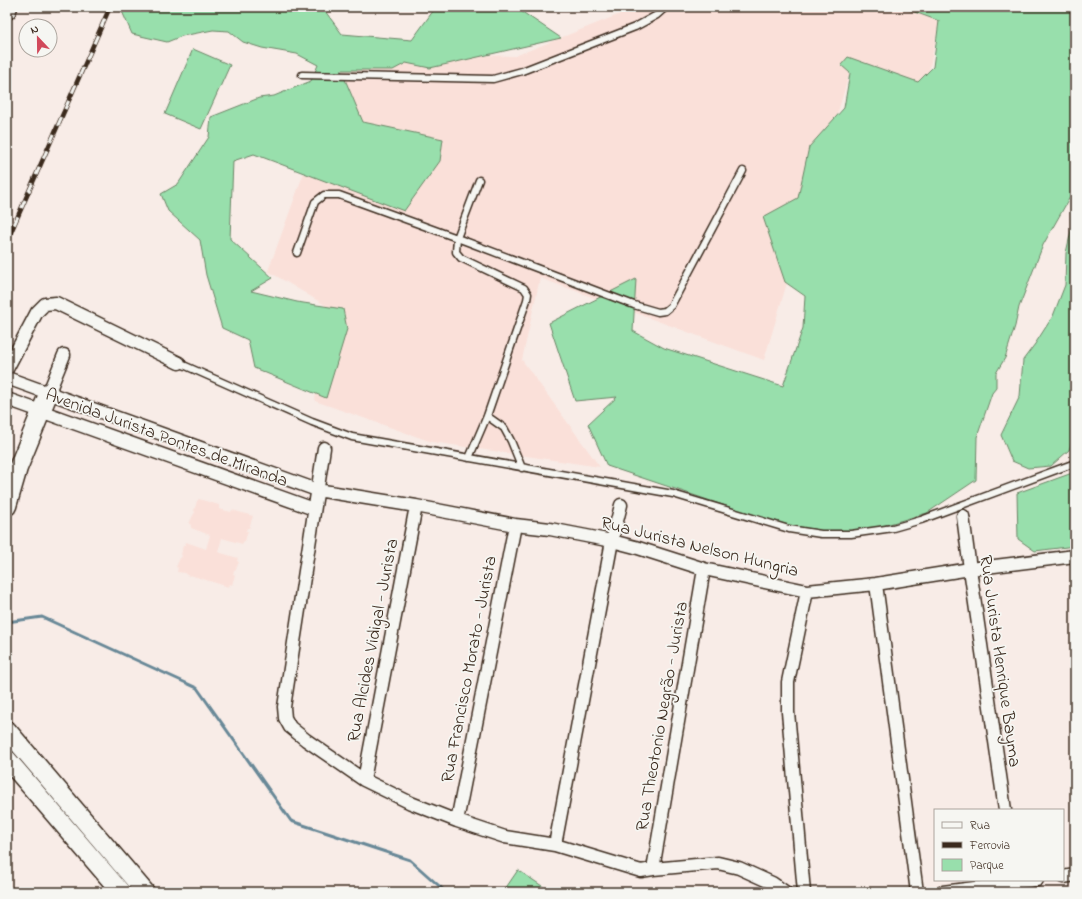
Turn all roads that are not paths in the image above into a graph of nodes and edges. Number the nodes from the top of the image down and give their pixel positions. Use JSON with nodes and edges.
{"nodes":[{"id":1,"x":666,"y":7,"type":"edge"},
{"id":2,"x":302,"y":75,"type":"dead end"},
{"id":3,"x":743,"y":171,"type":"dead end"},
{"id":4,"x":479,"y":180,"type":"dead end"},
{"id":5,"x":457,"y":238,"type":"junction"},
{"id":6,"x":297,"y":253,"type":"dead end"},
{"id":7,"x":64,"y":355,"type":"dead end"},
{"id":8,"x":179,"y":363,"type":"joint"},
{"id":9,"x":7,"y":369,"type":"edge"},
{"id":10,"x":7,"y":378,"type":"edge"},
{"id":11,"x":48,"y":392,"type":"junction"},
{"id":12,"x":7,"y":400,"type":"edge"},
{"id":13,"x":41,"y":411,"type":"junction"},
{"id":14,"x":487,"y":416,"type":"junction"},
{"id":15,"x":324,"y":448,"type":"dead end"},
{"id":16,"x":469,"y":458,"type":"junction"},
{"id":17,"x":1075,"y":463,"type":"edge"},
{"id":18,"x":522,"y":468,"type":"junction"},
{"id":19,"x":317,"y":490,"type":"junction"},
{"id":20,"x":621,"y":505,"type":"dead end"},
{"id":21,"x":7,"y":506,"type":"edge"},
{"id":22,"x":416,"y":506,"type":"junction"},
{"id":23,"x":314,"y":509,"type":"junction"},
{"id":24,"x":963,"y":516,"type":"dead end"},
{"id":25,"x":515,"y":525,"type":"junction"},
{"id":26,"x":612,"y":541,"type":"junction"},
{"id":27,"x":1075,"y":556,"type":"edge"},
{"id":28,"x":704,"y":569,"type":"junction"},
{"id":29,"x":970,"y":570,"type":"junction"},
{"id":30,"x":876,"y":584,"type":"junction"},
{"id":31,"x":807,"y":592,"type":"junction"},
{"id":32,"x":7,"y":730,"type":"edge"},
{"id":33,"x":7,"y":759,"type":"edge"},
{"id":34,"x":364,"y":780,"type":"junction"},
{"id":35,"x":1005,"y":809,"type":"edge"},
{"id":36,"x":457,"y":821,"type":"junction"},
{"id":37,"x":555,"y":845,"type":"junction"},
{"id":38,"x":652,"y":869,"type":"junction"},
{"id":39,"x":1075,"y":875,"type":"edge"},
{"id":40,"x":1064,"y":877,"type":"edge"},
{"id":41,"x":1015,"y":881,"type":"edge"},
{"id":42,"x":121,"y":892,"type":"edge"},
{"id":43,"x":145,"y":892,"type":"edge"},
{"id":44,"x":785,"y":892,"type":"edge"},
{"id":45,"x":804,"y":892,"type":"edge"},
{"id":46,"x":917,"y":892,"type":"edge"},
{"id":47,"x":943,"y":892,"type":"edge"}],
"edges":[{"from":1,"to":2,"type":"lane"},
{"from":3,"to":5,"type":"lane"},
{"from":4,"to":5,"type":"lane"},
{"from":5,"to":6,"type":"lane"},
{"from":5,"to":14,"type":"lane"},
{"from":7,"to":11,"type":"street"},
{"from":8,"to":9,"type":"street"},
{"from":8,"to":16,"type":"lane"},
{"from":10,"to":11,"type":"street","name":"Avenida Jurista Pontes de Miranda"},
{"from":11,"to":13,"type":"street"},
{"from":11,"to":19,"type":"street","name":"Avenida Jurista Pontes de Miranda"},
{"from":12,"to":13,"type":"street","name":"Avenida Jurista Pontes de Miranda"},
{"from":13,"to":21,"type":"street"},
{"from":13,"to":23,"type":"street","name":"Avenida Jurista Pontes de Miranda"},
{"from":14,"to":16,"type":"lane"},
{"from":14,"to":18,"type":"lane"},
{"from":15,"to":19,"type":"street"},
{"from":16,"to":18,"type":"lane"},
{"from":17,"to":18,"type":"lane"},
{"from":19,"to":22,"type":"street","name":"Rua Jurista Nelson Hungria"},
{"from":19,"to":23,"type":"street"},
{"from":20,"to":26,"type":"street"},
{"from":22,"to":25,"type":"street","name":"Rua Jurista Nelson Hungria"},
{"from":22,"to":34,"type":"street","name":"Rua Alcides Vidigal - Jurista"},
{"from":23,"to":34,"type":"street"},
{"from":24,"to":29,"type":"street","name":"Rua Jurista Henrique Bayma"},
{"from":25,"to":26,"type":"street","name":"Rua Jurista Nelson Hungria"},
{"from":25,"to":36,"type":"street","name":"Rua Francisco Morato - Jurista"},
{"from":26,"to":28,"type":"street","name":"Rua Jurista Nelson Hungria"},
{"from":26,"to":37,"type":"street"},
{"from":27,"to":29,"type":"street","name":"Rua Jurista Nelson Hungria"},
{"from":28,"to":31,"type":"street","name":"Rua Jurista Nelson Hungria"},
{"from":28,"to":38,"type":"street","name":"Rua Theotonio Negrão - Jurista"},
{"from":29,"to":30,"type":"street","name":"Rua Jurista Nelson Hungria"},
{"from":29,"to":35,"type":"street","name":"Rua Jurista Henrique Bayma"},
{"from":30,"to":31,"type":"street","name":"Rua Jurista Nelson Hungria"},
{"from":30,"to":46,"type":"street"},
{"from":31,"to":45,"type":"street"},
{"from":32,"to":43,"type":"street"},
{"from":33,"to":42,"type":"street"},
{"from":34,"to":36,"type":"street"},
{"from":36,"to":37,"type":"street"},
{"from":37,"to":38,"type":"street"},
{"from":38,"to":44,"type":"street"},
{"from":39,"to":40,"type":"street"},
{"from":41,"to":47,"type":"street"}]}
